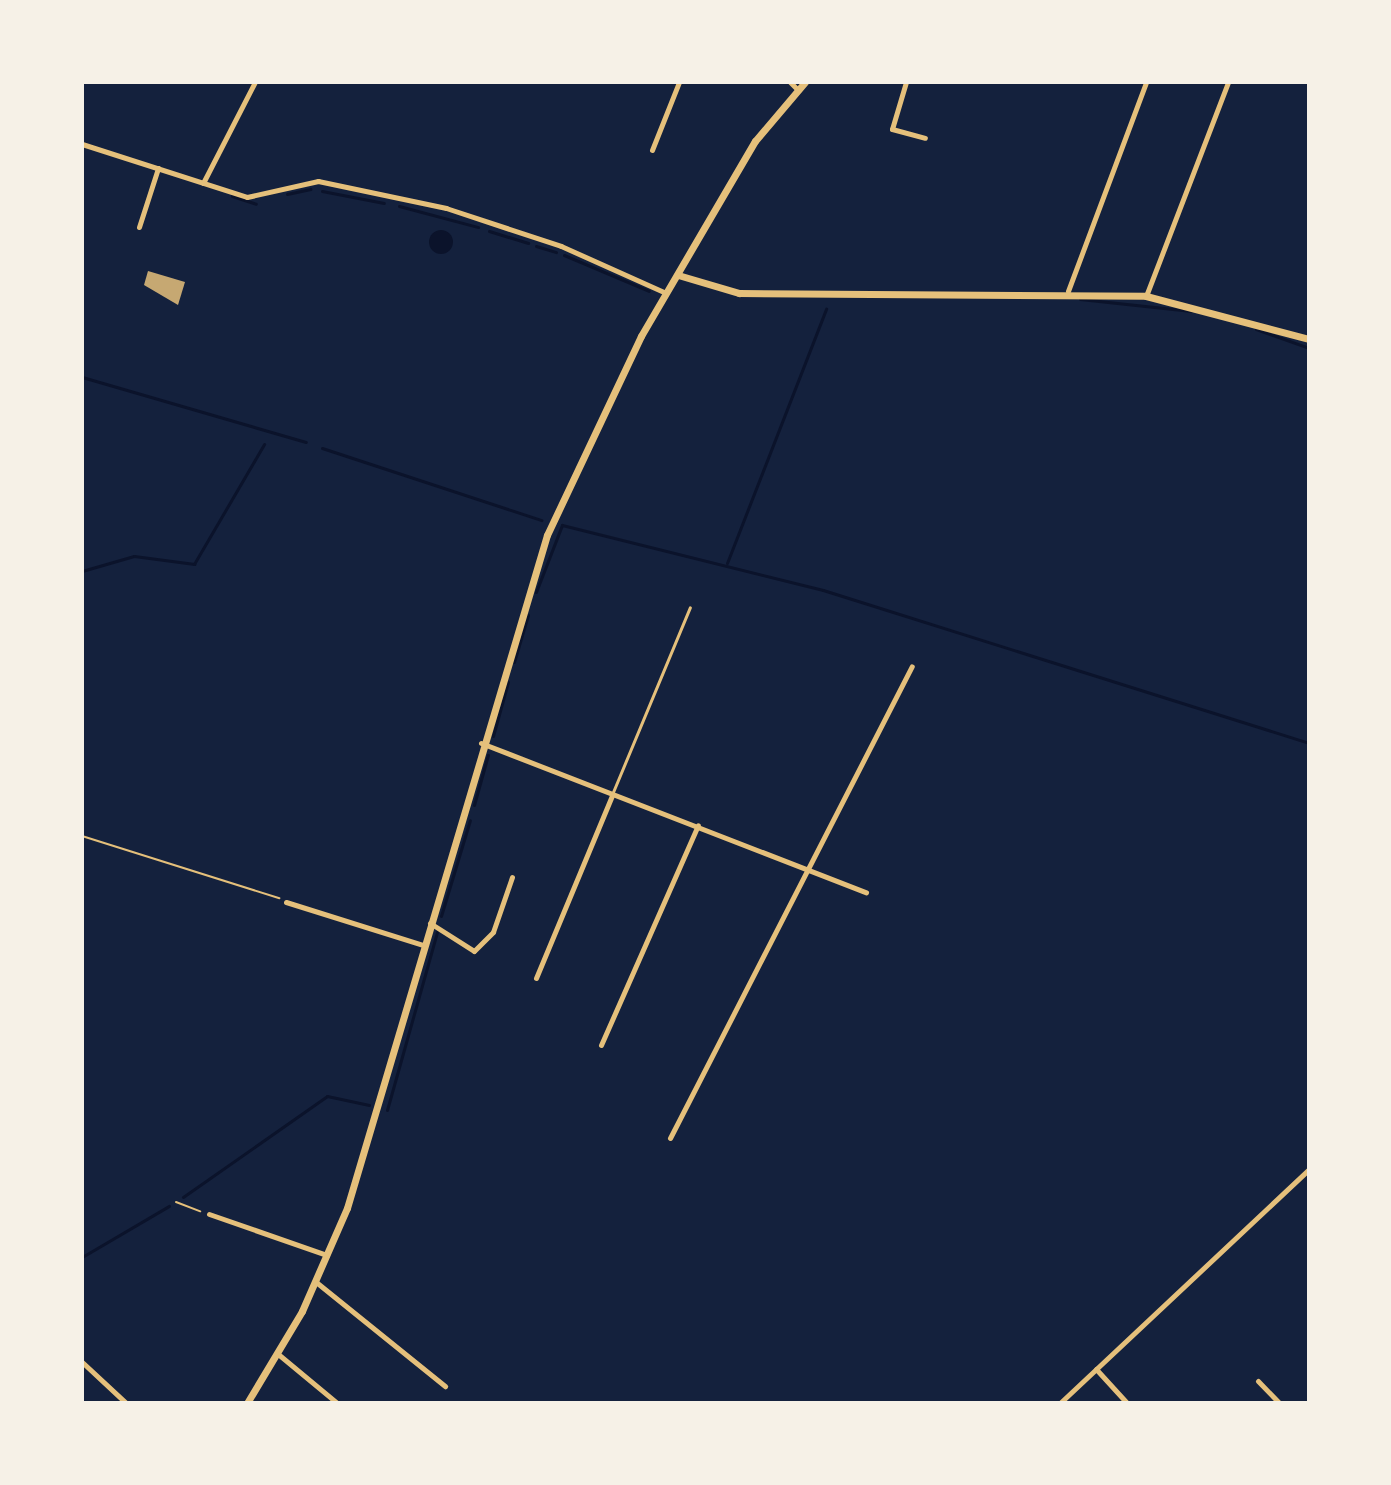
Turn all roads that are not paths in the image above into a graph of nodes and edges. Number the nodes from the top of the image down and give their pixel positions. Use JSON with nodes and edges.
{"nodes":[{"id":1,"x":255,"y":82,"type":"edge"},
{"id":2,"x":679,"y":82,"type":"edge"},
{"id":3,"x":790,"y":82,"type":"edge"},
{"id":4,"x":805,"y":82,"type":"edge"},
{"id":5,"x":906,"y":82,"type":"edge"},
{"id":6,"x":1146,"y":82,"type":"edge"},
{"id":7,"x":1228,"y":82,"type":"edge"},
{"id":8,"x":798,"y":90,"type":"junction"},
{"id":9,"x":925,"y":138,"type":"dead end"},
{"id":10,"x":82,"y":144,"type":"edge"},
{"id":11,"x":652,"y":150,"type":"dead end"},
{"id":12,"x":158,"y":168,"type":"junction"},
{"id":13,"x":203,"y":183,"type":"junction"},
{"id":14,"x":139,"y":227,"type":"dead end"},
{"id":15,"x":678,"y":275,"type":"junction"},
{"id":16,"x":1068,"y":291,"type":"junction"},
{"id":17,"x":667,"y":294,"type":"junction"},
{"id":18,"x":1146,"y":296,"type":"junction"},
{"id":19,"x":1309,"y":339,"type":"edge"},
{"id":20,"x":690,"y":607,"type":"dead end"},
{"id":21,"x":912,"y":666,"type":"dead end"},
{"id":22,"x":480,"y":748,"type":"junction"},
{"id":23,"x":612,"y":795,"type":"junction"},
{"id":24,"x":698,"y":825,"type":"junction"},
{"id":25,"x":807,"y":869,"type":"junction"},
{"id":26,"x":512,"y":877,"type":"dead end"},
{"id":27,"x":866,"y":892,"type":"dead end"},
{"id":28,"x":286,"y":902,"type":"road end"},
{"id":29,"x":430,"y":923,"type":"junction"},
{"id":30,"x":423,"y":945,"type":"junction"},
{"id":31,"x":536,"y":978,"type":"dead end"},
{"id":32,"x":601,"y":1045,"type":"dead end"},
{"id":33,"x":670,"y":1138,"type":"dead end"},
{"id":34,"x":1309,"y":1169,"type":"edge"},
{"id":35,"x":209,"y":1214,"type":"road end"},
{"id":36,"x":328,"y":1255,"type":"junction"},
{"id":37,"x":316,"y":1282,"type":"junction"},
{"id":38,"x":278,"y":1354,"type":"junction"},
{"id":39,"x":82,"y":1362,"type":"edge"},
{"id":40,"x":1096,"y":1369,"type":"junction"},
{"id":41,"x":1258,"y":1381,"type":"dead end"},
{"id":42,"x":445,"y":1386,"type":"dead end"},
{"id":43,"x":126,"y":1403,"type":"edge"},
{"id":44,"x":247,"y":1403,"type":"edge"},
{"id":45,"x":337,"y":1403,"type":"edge"},
{"id":46,"x":1060,"y":1403,"type":"edge"},
{"id":47,"x":1127,"y":1403,"type":"edge"},
{"id":48,"x":1279,"y":1403,"type":"edge"}],
"edges":[{"from":1,"to":13,"type":"street"},
{"from":2,"to":11,"type":"street"},
{"from":3,"to":8,"type":"street"},
{"from":4,"to":8,"type":"street"},
{"from":5,"to":9,"type":"street"},
{"from":6,"to":16,"type":"street"},
{"from":7,"to":18,"type":"street"},
{"from":8,"to":15,"type":"street"},
{"from":10,"to":12,"type":"street"},
{"from":12,"to":13,"type":"street"},
{"from":12,"to":14,"type":"street"},
{"from":13,"to":17,"type":"street"},
{"from":15,"to":16,"type":"street"},
{"from":15,"to":17,"type":"street"},
{"from":16,"to":18,"type":"street"},
{"from":17,"to":22,"type":"street"},
{"from":18,"to":19,"type":"street"},
{"from":20,"to":23,"type":"lane"},
{"from":21,"to":25,"type":"street"},
{"from":22,"to":23,"type":"street"},
{"from":22,"to":29,"type":"street"},
{"from":23,"to":24,"type":"street"},
{"from":23,"to":31,"type":"street"},
{"from":24,"to":25,"type":"street"},
{"from":24,"to":32,"type":"street"},
{"from":25,"to":27,"type":"street"},
{"from":25,"to":33,"type":"street"},
{"from":26,"to":29,"type":"street"},
{"from":28,"to":30,"type":"street"},
{"from":29,"to":30,"type":"street"},
{"from":30,"to":36,"type":"street"},
{"from":34,"to":40,"type":"street"},
{"from":35,"to":36,"type":"street"},
{"from":36,"to":37,"type":"street"},
{"from":37,"to":38,"type":"street"},
{"from":37,"to":42,"type":"street"},
{"from":38,"to":44,"type":"street"},
{"from":38,"to":45,"type":"street"},
{"from":39,"to":43,"type":"street"},
{"from":40,"to":46,"type":"street"},
{"from":40,"to":47,"type":"street"},
{"from":41,"to":48,"type":"street"}]}
